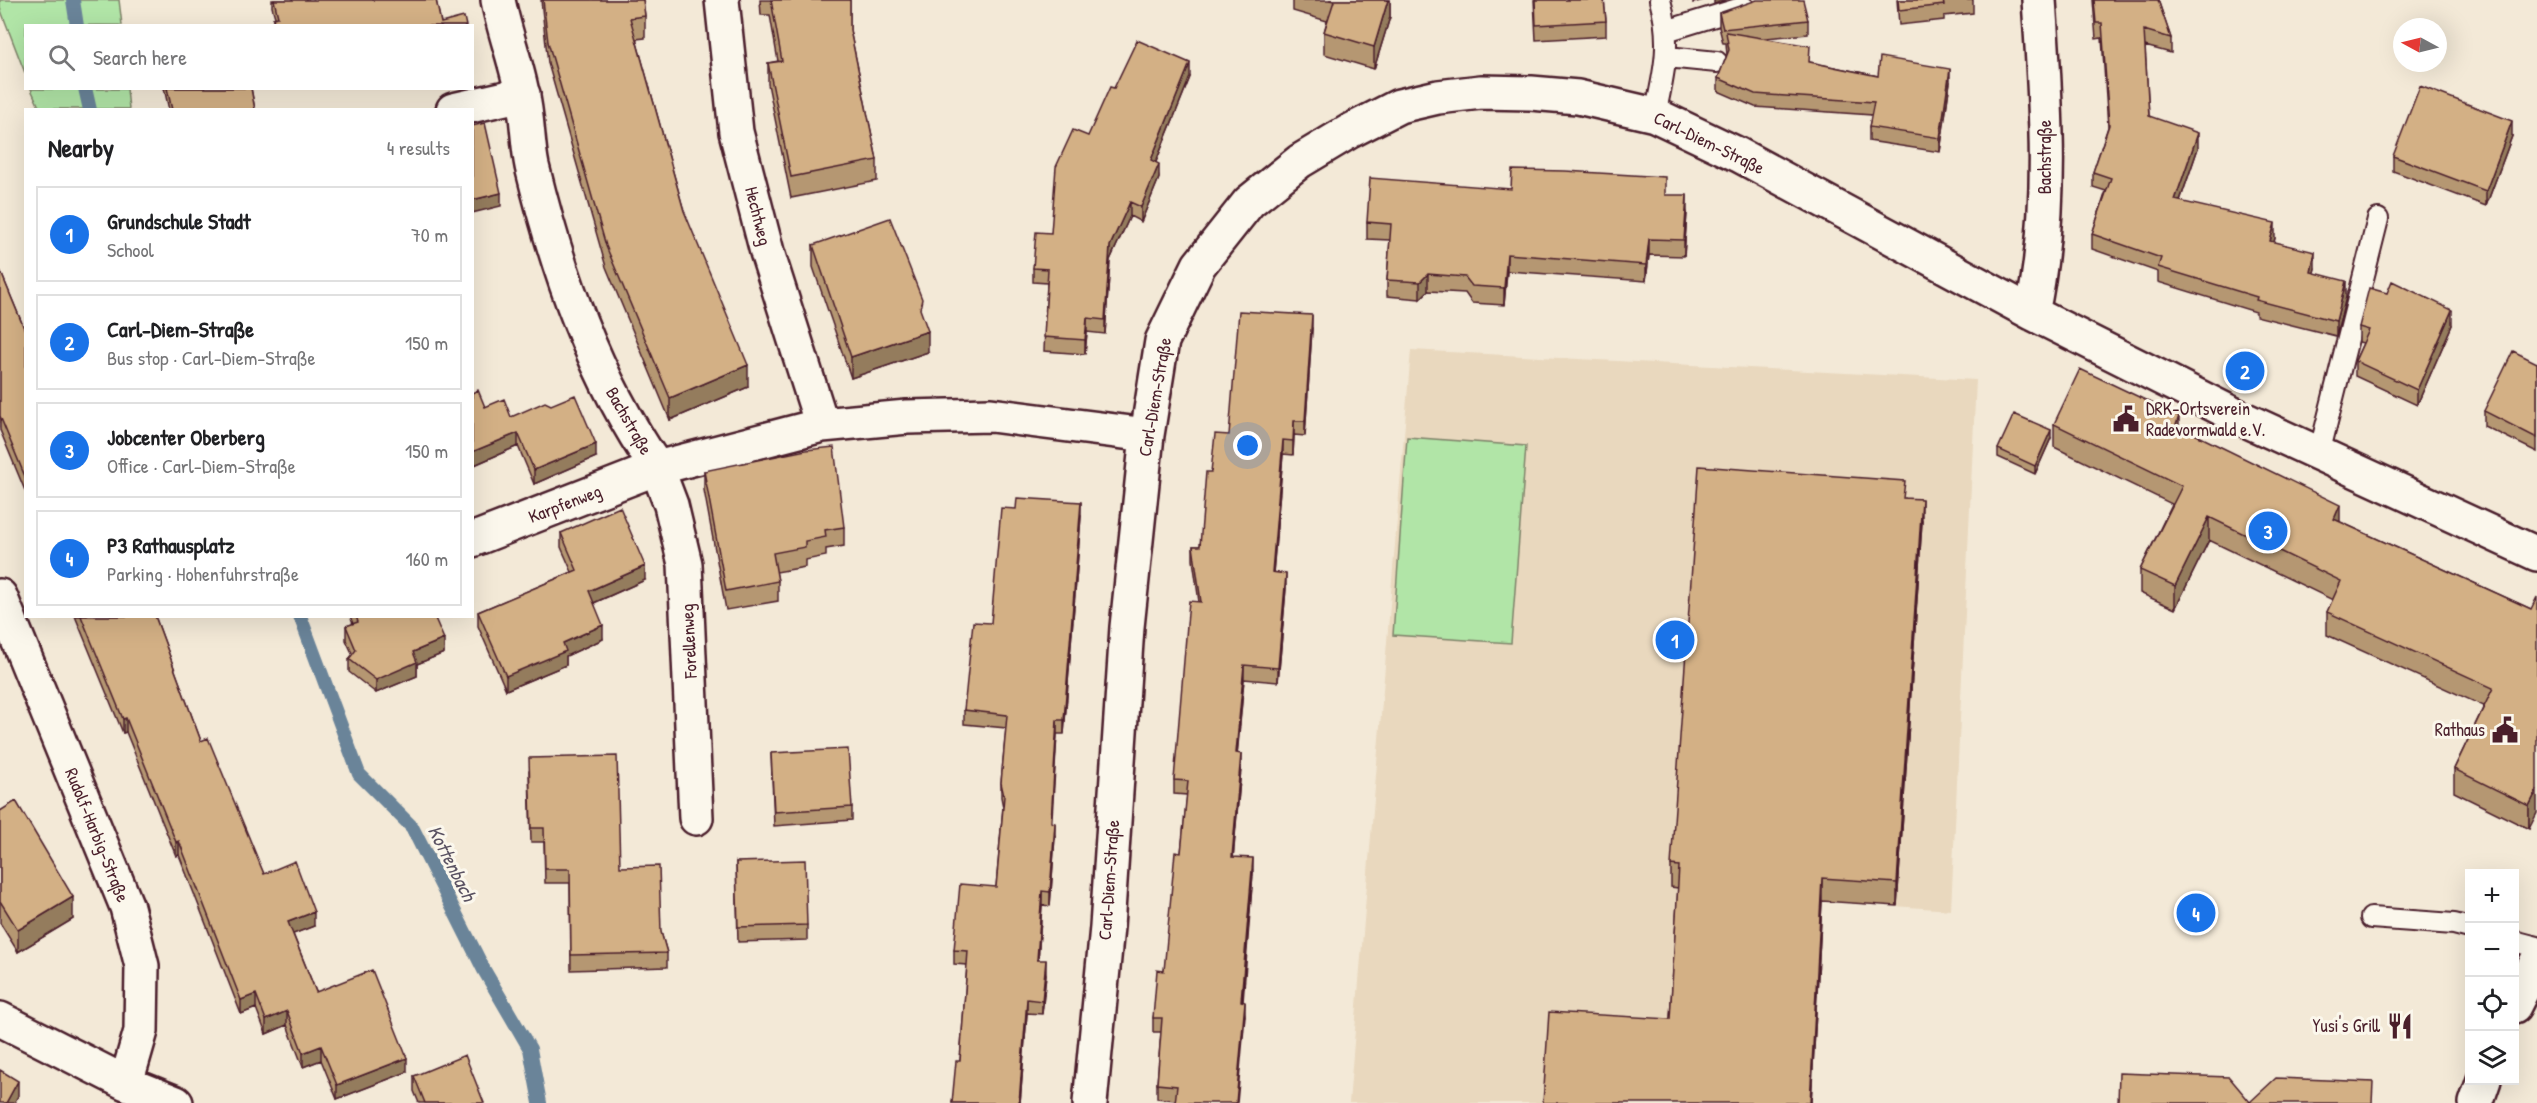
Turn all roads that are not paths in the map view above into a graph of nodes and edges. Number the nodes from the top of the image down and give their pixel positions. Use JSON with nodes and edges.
{"nodes":[{"id":1,"x":498,"y":0,"type":"edge"},
{"id":2,"x":722,"y":0,"type":"edge"},
{"id":3,"x":1660,"y":0,"type":"edge"},
{"id":4,"x":2039,"y":0,"type":"edge"},
{"id":5,"x":1749,"y":5,"type":"edge"},
{"id":6,"x":1666,"y":30,"type":"junction"},
{"id":7,"x":1667,"y":57,"type":"junction"},
{"id":8,"x":1717,"y":62,"type":"dead end"},
{"id":9,"x":523,"y":94,"type":"junction"},
{"id":10,"x":462,"y":108,"type":"edge"},
{"id":11,"x":1654,"y":115,"type":"junction"},
{"id":12,"x":2378,"y":219,"type":"dead end"},
{"id":13,"x":2031,"y":313,"type":"junction"},
{"id":14,"x":822,"y":425,"type":"junction"},
{"id":15,"x":1147,"y":435,"type":"junction"},
{"id":16,"x":2319,"y":453,"type":"junction"},
{"id":17,"x":657,"y":468,"type":"junction"},
{"id":18,"x":474,"y":539,"type":"edge"},
{"id":19,"x":2537,"y":554,"type":"edge"},
{"id":20,"x":0,"y":596,"type":"edge"},
{"id":21,"x":696,"y":818,"type":"dead end"},
{"id":22,"x":2371,"y":918,"type":"dead end"},
{"id":23,"x":2465,"y":927,"type":"edge"},
{"id":24,"x":2519,"y":942,"type":"edge"},
{"id":25,"x":2537,"y":947,"type":"edge"},
{"id":26,"x":2537,"y":961,"type":"edge"},
{"id":27,"x":2519,"y":996,"type":"edge"},
{"id":28,"x":0,"y":1019,"type":"edge"},
{"id":29,"x":126,"y":1083,"type":"junction"},
{"id":30,"x":2482,"y":1085,"type":"edge"},
{"id":31,"x":176,"y":1103,"type":"edge"},
{"id":32,"x":1090,"y":1103,"type":"edge"},
{"id":33,"x":2476,"y":1103,"type":"edge"}],
"edges":[{"from":1,"to":9,"type":"street","name":"Bachstraße"},
{"from":2,"to":14,"type":"street","name":"Hechtweg"},
{"from":3,"to":6,"type":"lane"},
{"from":4,"to":13,"type":"street","name":"Bachstraße"},
{"from":5,"to":6,"type":"lane"},
{"from":6,"to":7,"type":"lane"},
{"from":7,"to":8,"type":"lane"},
{"from":7,"to":11,"type":"lane"},
{"from":9,"to":10,"type":"street"},
{"from":9,"to":17,"type":"street","name":"Bachstraße"},
{"from":11,"to":13,"type":"street","name":"Carl-Diem-Straße"},
{"from":11,"to":15,"type":"street","name":"Carl-Diem-Straße"},
{"from":12,"to":16,"type":"lane"},
{"from":13,"to":16,"type":"street","name":"Carl-Diem-Straße"},
{"from":14,"to":15,"type":"street","name":"Bachstraße"},
{"from":14,"to":17,"type":"street","name":"Bachstraße"},
{"from":15,"to":32,"type":"street","name":"Carl-Diem-Straße"},
{"from":16,"to":19,"type":"street","name":"Carl-Diem-Straße"},
{"from":17,"to":18,"type":"street","name":"Karpfenweg"},
{"from":17,"to":21,"type":"street","name":"Forellenweg"},
{"from":20,"to":29,"type":"street","name":"Rudolf-Harbig-Straße"},
{"from":22,"to":23,"type":"lane"},
{"from":24,"to":25,"type":"lane"},
{"from":26,"to":27,"type":"street"},
{"from":28,"to":29,"type":"street"},
{"from":29,"to":31,"type":"street"},
{"from":30,"to":33,"type":"street"}]}
